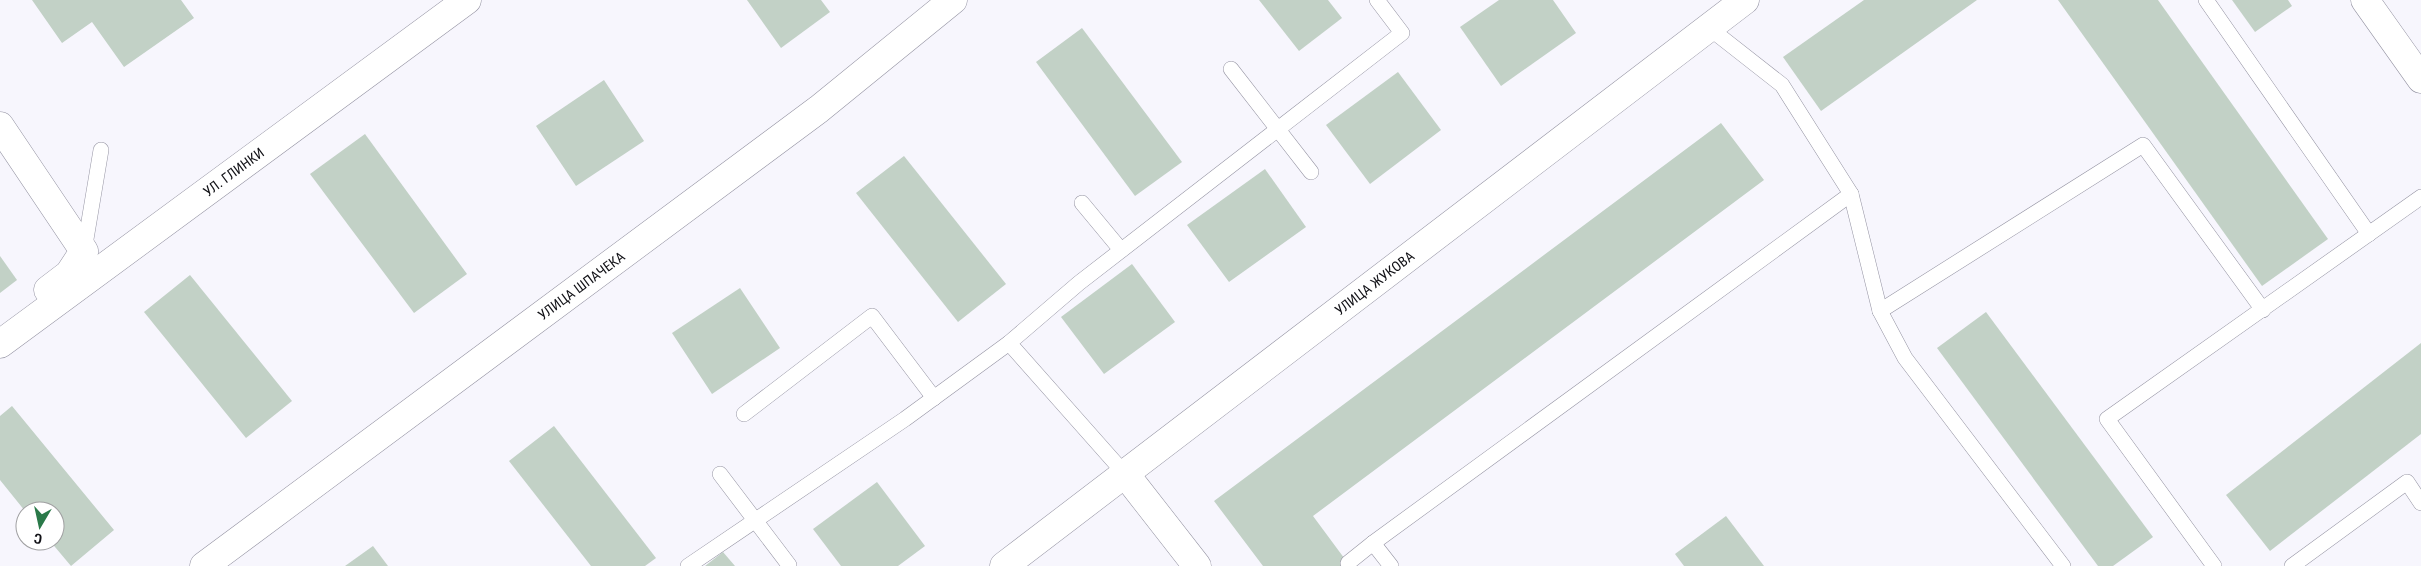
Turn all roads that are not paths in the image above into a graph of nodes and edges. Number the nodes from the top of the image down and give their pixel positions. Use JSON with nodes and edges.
{"nodes":[{"id":1,"x":467,"y":0,"type":"edge"},
{"id":2,"x":953,"y":0,"type":"edge"},
{"id":3,"x":1377,"y":0,"type":"edge"},
{"id":4,"x":1745,"y":0,"type":"edge"},
{"id":5,"x":2206,"y":0,"type":"edge"},
{"id":6,"x":2364,"y":0,"type":"edge"},
{"id":7,"x":1708,"y":28,"type":"junction"},
{"id":8,"x":1231,"y":69,"type":"dead end"},
{"id":9,"x":2421,"y":79,"type":"edge"},
{"id":10,"x":0,"y":126,"type":"edge"},
{"id":11,"x":1278,"y":129,"type":"junction"},
{"id":12,"x":101,"y":150,"type":"dead end"},
{"id":13,"x":1311,"y":172,"type":"dead end"},
{"id":14,"x":1851,"y":194,"type":"junction"},
{"id":15,"x":2421,"y":197,"type":"edge"},
{"id":16,"x":1082,"y":203,"type":"dead end"},
{"id":17,"x":2369,"y":234,"type":"junction"},
{"id":18,"x":1121,"y":250,"type":"junction"},
{"id":19,"x":84,"y":251,"type":"junction"},
{"id":20,"x":2263,"y":310,"type":"junction"},
{"id":21,"x":1880,"y":311,"type":"junction"},
{"id":22,"x":0,"y":329,"type":"edge"},
{"id":23,"x":1009,"y":342,"type":"junction"},
{"id":24,"x":0,"y":344,"type":"edge"},
{"id":25,"x":934,"y":398,"type":"junction"},
{"id":26,"x":744,"y":414,"type":"dead end"},
{"id":27,"x":720,"y":474,"type":"dead end"},
{"id":28,"x":1126,"y":475,"type":"junction"},
{"id":29,"x":2421,"y":503,"type":"edge"},
{"id":30,"x":755,"y":520,"type":"junction"},
{"id":31,"x":1373,"y":543,"type":"junction"},
{"id":32,"x":1348,"y":563,"type":"dead end"},
{"id":33,"x":789,"y":565,"type":"edge"},
{"id":34,"x":204,"y":566,"type":"edge"},
{"id":35,"x":688,"y":566,"type":"edge"},
{"id":36,"x":1004,"y":566,"type":"edge"},
{"id":37,"x":1197,"y":566,"type":"edge"},
{"id":38,"x":1391,"y":566,"type":"edge"},
{"id":39,"x":2063,"y":566,"type":"edge"},
{"id":40,"x":2214,"y":566,"type":"edge"},
{"id":41,"x":2292,"y":566,"type":"edge"}],
"edges":[{"from":1,"to":24,"type":"street","name":"УЛ. ГЛИНКИ"},
{"from":2,"to":34,"type":"street","name":"УЛИЦА ШПАЧЕКА"},
{"from":3,"to":11,"type":"lane"},
{"from":4,"to":7,"type":"street","name":"УЛИЦА ЖУКОВА"},
{"from":5,"to":17,"type":"lane"},
{"from":6,"to":9,"type":"street"},
{"from":7,"to":14,"type":"lane"},
{"from":7,"to":28,"type":"street","name":"УЛИЦА ЖУКОВА"},
{"from":8,"to":11,"type":"lane"},
{"from":10,"to":19,"type":"street"},
{"from":11,"to":13,"type":"lane"},
{"from":11,"to":18,"type":"lane"},
{"from":12,"to":19,"type":"lane"},
{"from":14,"to":21,"type":"lane"},
{"from":14,"to":31,"type":"lane"},
{"from":15,"to":17,"type":"lane"},
{"from":16,"to":18,"type":"lane"},
{"from":17,"to":20,"type":"lane"},
{"from":18,"to":23,"type":"lane"},
{"from":19,"to":22,"type":"street"},
{"from":20,"to":21,"type":"lane"},
{"from":20,"to":40,"type":"lane"},
{"from":21,"to":39,"type":"lane"},
{"from":23,"to":25,"type":"lane"},
{"from":23,"to":28,"type":"lane"},
{"from":25,"to":26,"type":"lane"},
{"from":25,"to":30,"type":"lane"},
{"from":27,"to":30,"type":"lane"},
{"from":28,"to":36,"type":"street","name":"УЛИЦА ЖУКОВА"},
{"from":28,"to":37,"type":"street"},
{"from":29,"to":41,"type":"lane"},
{"from":30,"to":33,"type":"lane"},
{"from":30,"to":35,"type":"lane"},
{"from":31,"to":32,"type":"lane"},
{"from":31,"to":38,"type":"lane"}]}
